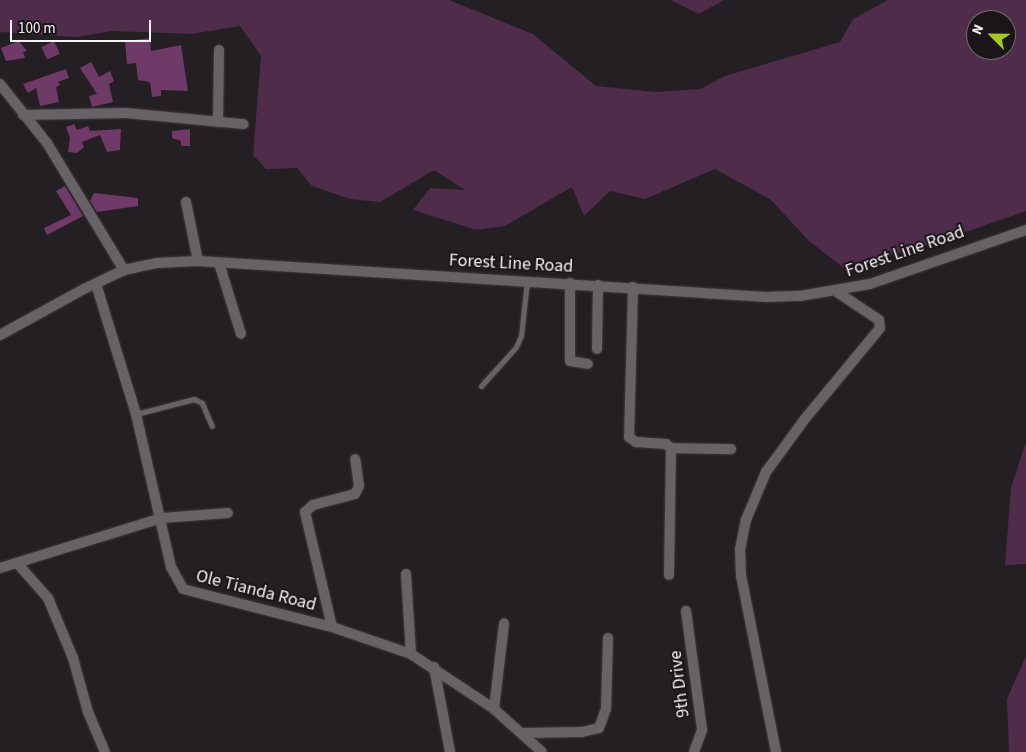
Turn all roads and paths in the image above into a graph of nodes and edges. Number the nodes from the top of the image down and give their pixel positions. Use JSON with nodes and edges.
{"nodes":[{"id":1,"x":219,"y":50,"type":"dead end"},
{"id":2,"x":0,"y":84,"type":"edge"},
{"id":3,"x":23,"y":114,"type":"junction"},
{"id":4,"x":218,"y":122,"type":"junction"},
{"id":5,"x":243,"y":124,"type":"dead end"},
{"id":6,"x":186,"y":202,"type":"dead end"},
{"id":7,"x":1026,"y":230,"type":"edge"},
{"id":8,"x":198,"y":261,"type":"junction"},
{"id":9,"x":220,"y":263,"type":"junction"},
{"id":10,"x":124,"y":270,"type":"junction"},
{"id":11,"x":527,"y":281,"type":"junction"},
{"id":12,"x":96,"y":284,"type":"junction"},
{"id":13,"x":570,"y":284,"type":"junction"},
{"id":14,"x":598,"y":285,"type":"junction"},
{"id":15,"x":633,"y":287,"type":"junction"},
{"id":16,"x":837,"y":292,"type":"junction"},
{"id":17,"x":241,"y":334,"type":"dead end"},
{"id":18,"x":0,"y":335,"type":"edge"},
{"id":19,"x":597,"y":349,"type":"dead end"},
{"id":20,"x":588,"y":364,"type":"dead end"},
{"id":21,"x":481,"y":386,"type":"dead end"},
{"id":22,"x":136,"y":414,"type":"junction"},
{"id":23,"x":212,"y":426,"type":"dead end"},
{"id":24,"x":671,"y":448,"type":"junction"},
{"id":25,"x":731,"y":448,"type":"dead end"},
{"id":26,"x":355,"y":459,"type":"dead end"},
{"id":27,"x":228,"y":513,"type":"dead end"},
{"id":28,"x":162,"y":518,"type":"junction"},
{"id":29,"x":17,"y":563,"type":"junction"},
{"id":30,"x":0,"y":568,"type":"edge"},
{"id":31,"x":406,"y":574,"type":"dead end"},
{"id":32,"x":669,"y":575,"type":"dead end"},
{"id":33,"x":686,"y":611,"type":"dead end"},
{"id":34,"x":504,"y":624,"type":"dead end"},
{"id":35,"x":332,"y":627,"type":"junction"},
{"id":36,"x":608,"y":638,"type":"dead end"},
{"id":37,"x":411,"y":654,"type":"junction"},
{"id":38,"x":434,"y":667,"type":"junction"},
{"id":39,"x":494,"y":709,"type":"junction"},
{"id":40,"x":521,"y":733,"type":"junction"},
{"id":41,"x":106,"y":752,"type":"edge"},
{"id":42,"x":450,"y":752,"type":"edge"},
{"id":43,"x":542,"y":752,"type":"edge"},
{"id":44,"x":694,"y":752,"type":"edge"},
{"id":45,"x":776,"y":752,"type":"edge"}],
"edges":[{"from":1,"to":4,"type":"street"},
{"from":2,"to":3,"type":"street"},
{"from":3,"to":4,"type":"street"},
{"from":3,"to":10,"type":"street"},
{"from":4,"to":5,"type":"street"},
{"from":6,"to":8,"type":"street"},
{"from":7,"to":16,"type":"street","name":"Forest Line Road"},
{"from":8,"to":9,"type":"street","name":"Forest Line Road"},
{"from":8,"to":10,"type":"street","name":"Forest Line Road"},
{"from":9,"to":11,"type":"street","name":"Forest Line Road"},
{"from":9,"to":17,"type":"street"},
{"from":10,"to":12,"type":"street","name":"Forest Line Road"},
{"from":11,"to":13,"type":"street","name":"Forest Line Road"},
{"from":11,"to":21,"type":"lane"},
{"from":12,"to":18,"type":"street","name":"Forest Line Road"},
{"from":12,"to":22,"type":"street","name":"Ole Tianda Road"},
{"from":13,"to":14,"type":"street","name":"Forest Line Road"},
{"from":13,"to":20,"type":"street"},
{"from":14,"to":15,"type":"street","name":"Forest Line Road"},
{"from":14,"to":19,"type":"street"},
{"from":15,"to":16,"type":"street","name":"Forest Line Road"},
{"from":15,"to":24,"type":"street"},
{"from":16,"to":45,"type":"street"},
{"from":22,"to":23,"type":"lane"},
{"from":22,"to":28,"type":"street","name":"Ole Tianda Road"},
{"from":24,"to":25,"type":"street"},
{"from":24,"to":32,"type":"street"},
{"from":26,"to":35,"type":"street"},
{"from":27,"to":28,"type":"street"},
{"from":28,"to":29,"type":"street"},
{"from":28,"to":35,"type":"street","name":"Ole Tianda Road"},
{"from":29,"to":30,"type":"street"},
{"from":29,"to":41,"type":"street"},
{"from":31,"to":37,"type":"street"},
{"from":33,"to":44,"type":"street","name":"9th Drive"},
{"from":34,"to":39,"type":"street"},
{"from":35,"to":37,"type":"street","name":"Ole Tianda Road"},
{"from":36,"to":40,"type":"street"},
{"from":37,"to":38,"type":"street","name":"Ole Tianda Road"},
{"from":38,"to":39,"type":"street","name":"Ole Tianda Road"},
{"from":38,"to":42,"type":"street"},
{"from":39,"to":40,"type":"street","name":"Ole Tianda Road"},
{"from":40,"to":43,"type":"street","name":"Ole Tianda Road"}]}
